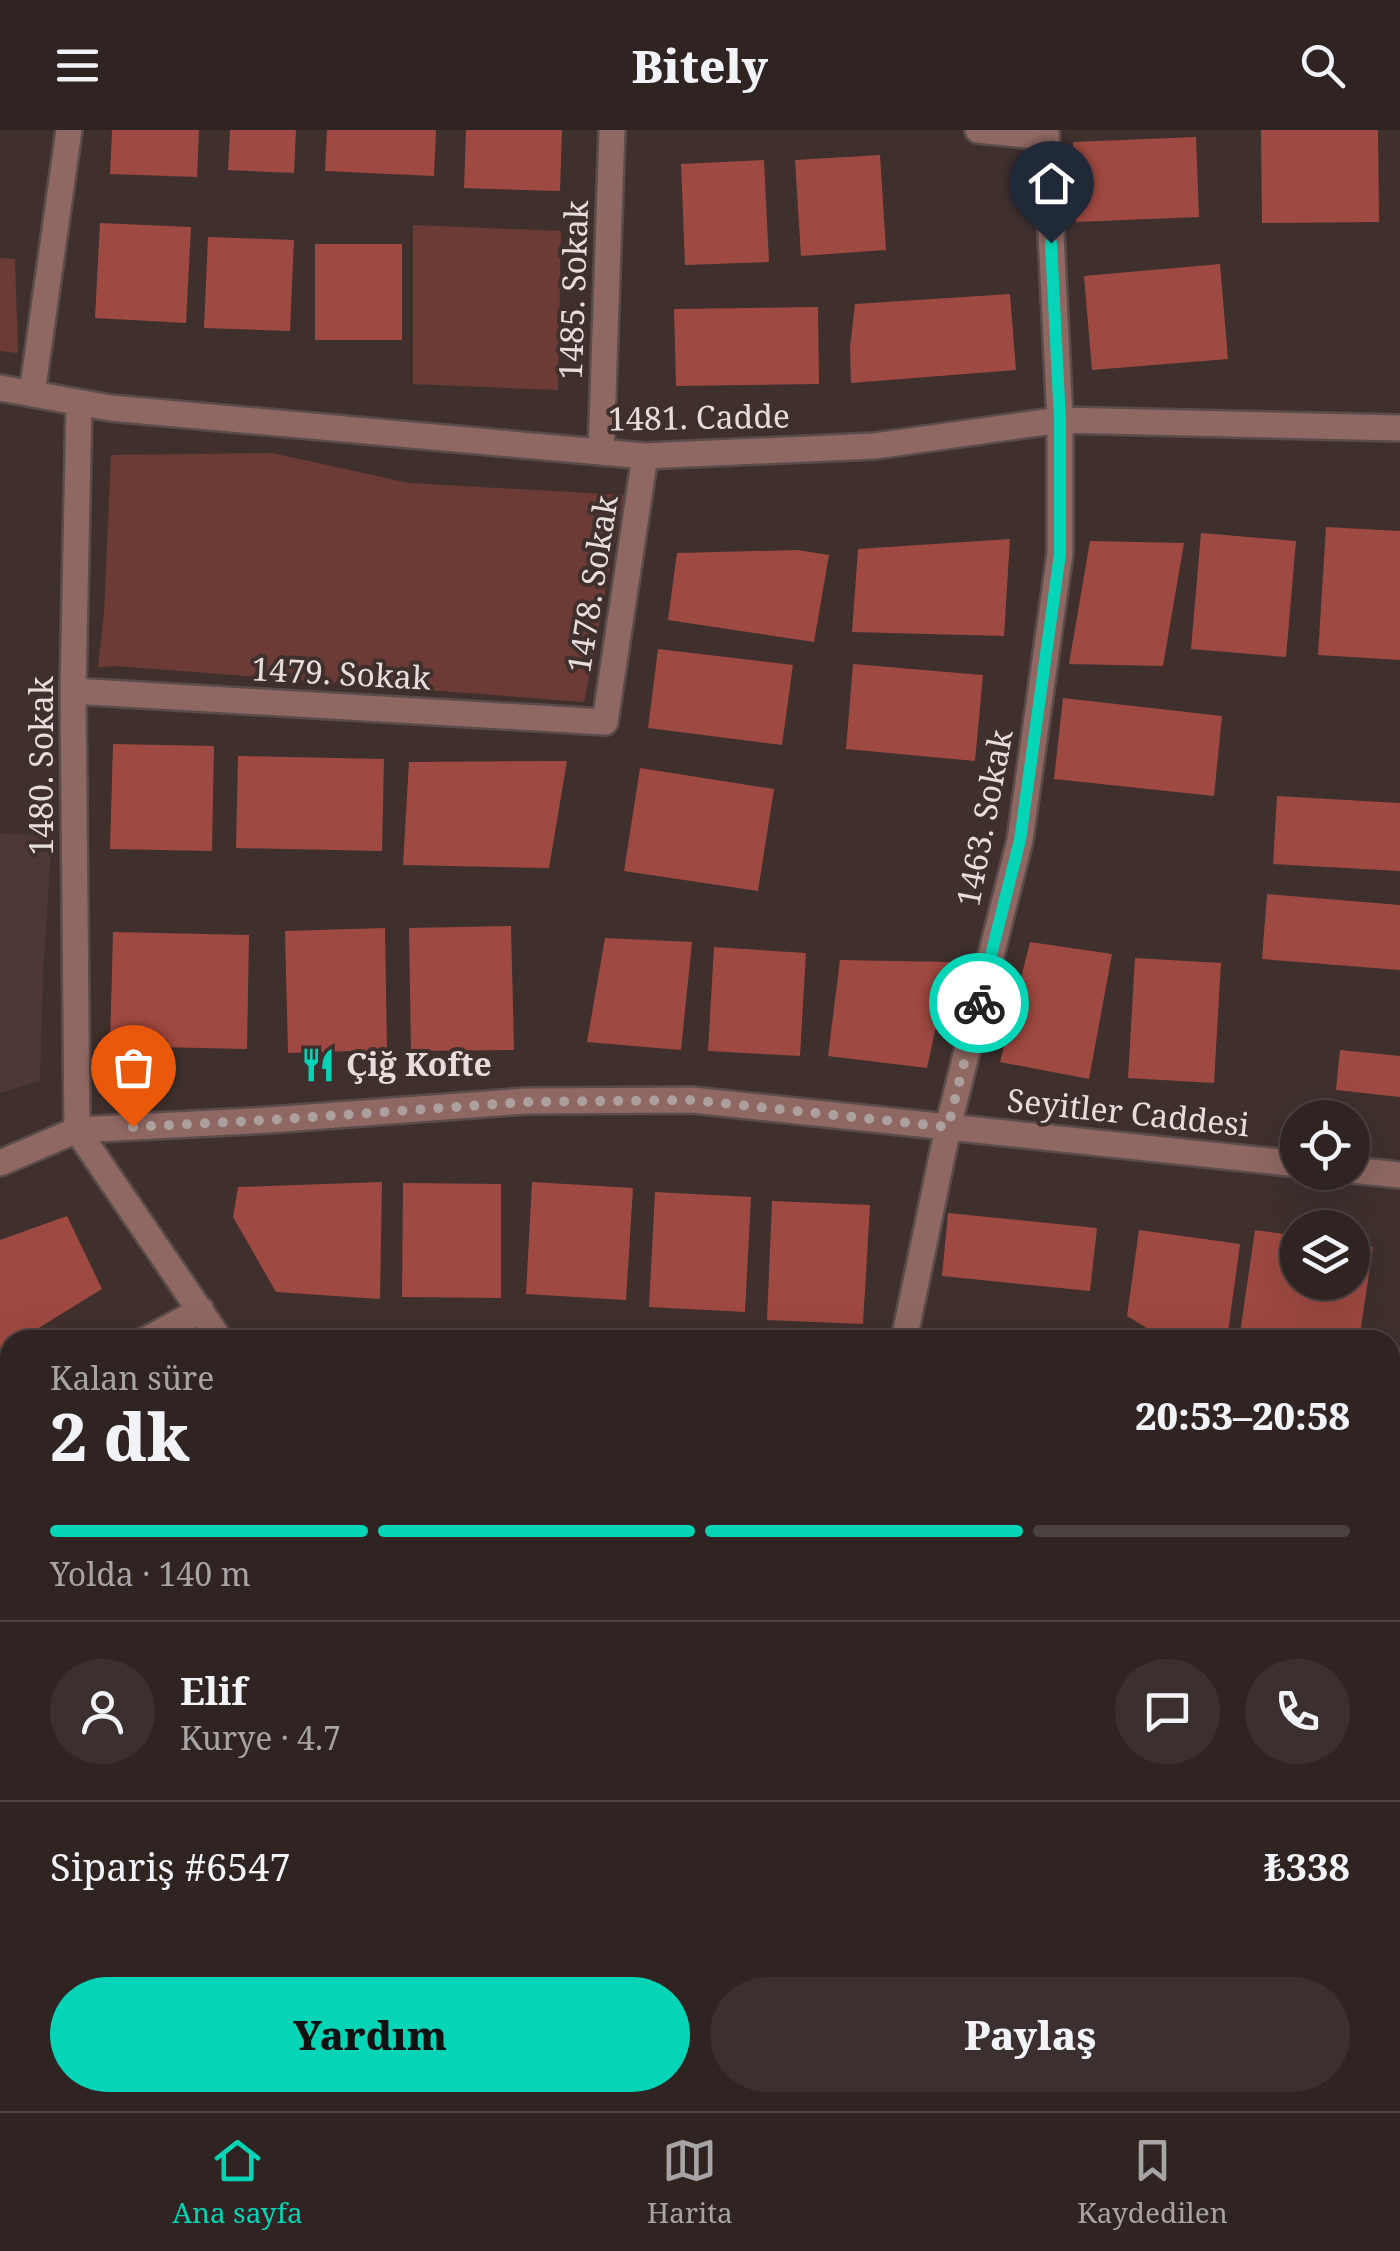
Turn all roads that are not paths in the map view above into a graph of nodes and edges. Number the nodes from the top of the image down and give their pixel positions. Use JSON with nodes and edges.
{"nodes":[{"id":1,"x":68,"y":130,"type":"edge"},
{"id":2,"x":612,"y":130,"type":"edge"},
{"id":3,"x":978,"y":130,"type":"edge"},
{"id":4,"x":1046,"y":134,"type":"edge"},
{"id":5,"x":0,"y":388,"type":"edge"},
{"id":6,"x":32,"y":394,"type":"junction"},
{"id":7,"x":78,"y":403,"type":"junction"},
{"id":8,"x":1060,"y":420,"type":"junction"},
{"id":9,"x":1400,"y":428,"type":"edge"},
{"id":10,"x":600,"y":452,"type":"junction"},
{"id":11,"x":645,"y":456,"type":"junction"},
{"id":12,"x":73,"y":691,"type":"junction"},
{"id":13,"x":605,"y":722,"type":"joint"},
{"id":14,"x":948,"y":1127,"type":"junction"},
{"id":15,"x":77,"y":1130,"type":"junction"},
{"id":16,"x":1280,"y":1162,"type":"edge"},
{"id":17,"x":0,"y":1163,"type":"edge"},
{"id":18,"x":1370,"y":1172,"type":"edge"},
{"id":19,"x":1400,"y":1175,"type":"edge"},
{"id":20,"x":201,"y":1310,"type":"junction"},
{"id":21,"x":164,"y":1330,"type":"edge"},
{"id":22,"x":214,"y":1330,"type":"edge"},
{"id":23,"x":906,"y":1330,"type":"edge"}],
"edges":[{"from":1,"to":6,"type":"street"},
{"from":2,"to":10,"type":"street","name":"1485. Sokak"},
{"from":3,"to":4,"type":"street"},
{"from":4,"to":8,"type":"street","name":"1463. Sokak"},
{"from":5,"to":6,"type":"street","name":"1481. Cadde"},
{"from":6,"to":7,"type":"street","name":"1481. Cadde"},
{"from":7,"to":10,"type":"street","name":"1481. Cadde"},
{"from":7,"to":12,"type":"street","name":"1480. Sokak"},
{"from":8,"to":9,"type":"street","name":"1481. Cadde"},
{"from":8,"to":11,"type":"street","name":"1481. Cadde"},
{"from":8,"to":14,"type":"street","name":"1463. Sokak"},
{"from":10,"to":11,"type":"street","name":"1481. Cadde"},
{"from":11,"to":13,"type":"street","name":"1478. Sokak"},
{"from":12,"to":13,"type":"street","name":"1479. Sokak"},
{"from":12,"to":15,"type":"street","name":"1480. Sokak"},
{"from":14,"to":15,"type":"street","name":"Seyitler Caddesi"},
{"from":14,"to":16,"type":"street","name":"Seyitler Caddesi"},
{"from":14,"to":23,"type":"street","name":"1463. Sokak"},
{"from":15,"to":17,"type":"street","name":"Seyitler Caddesi"},
{"from":15,"to":20,"type":"street"},
{"from":18,"to":19,"type":"street"},
{"from":20,"to":21,"type":"street"},
{"from":20,"to":22,"type":"street"}]}
